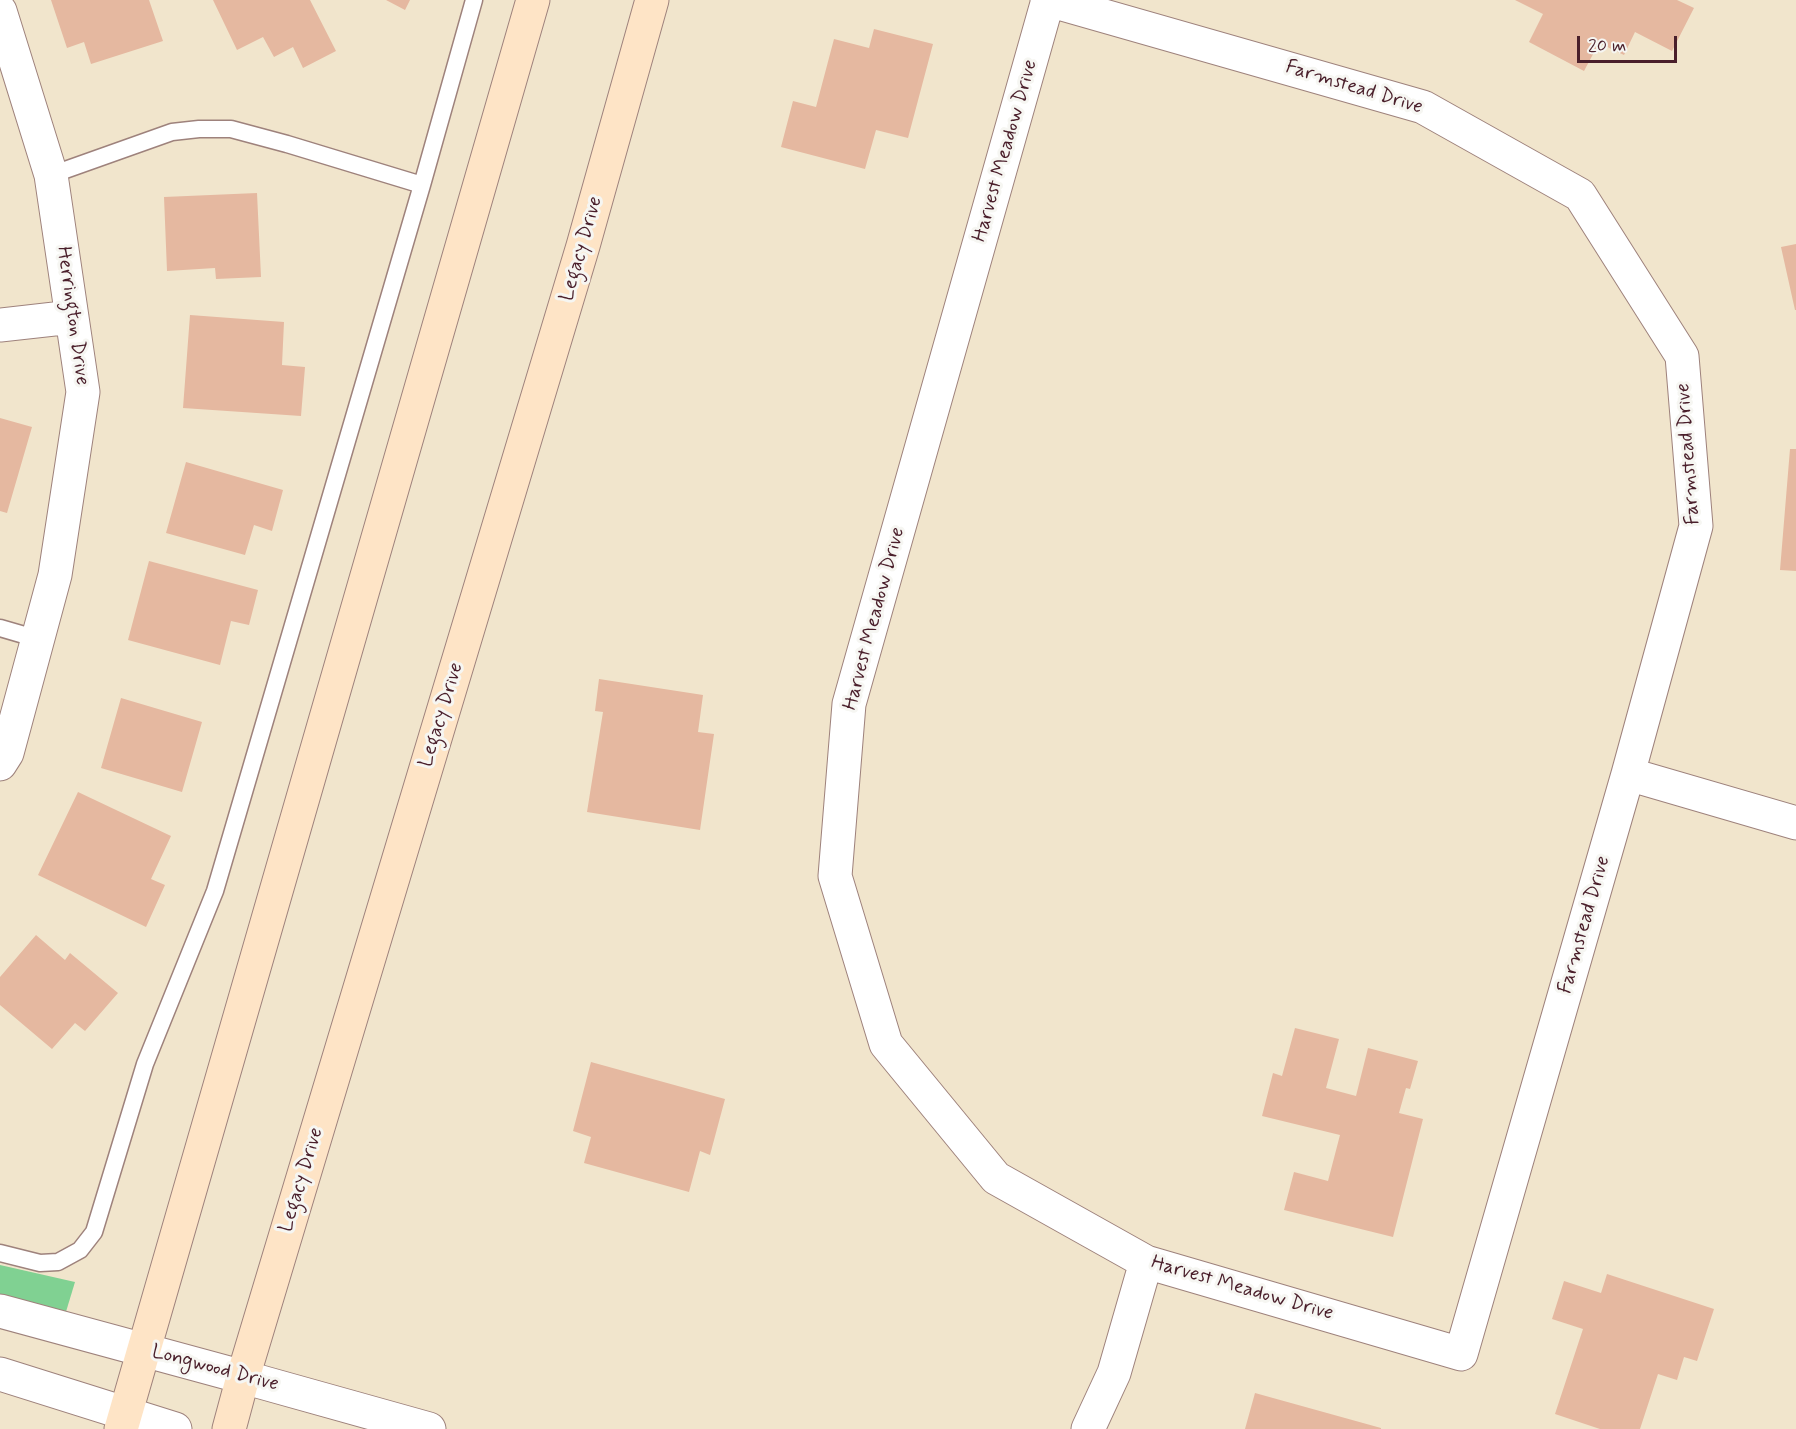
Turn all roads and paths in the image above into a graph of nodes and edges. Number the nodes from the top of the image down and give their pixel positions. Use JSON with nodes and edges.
{"nodes":[{"id":1,"x":474,"y":0,"type":"edge"},
{"id":2,"x":533,"y":0,"type":"edge"},
{"id":3,"x":652,"y":0,"type":"edge"},
{"id":4,"x":1047,"y":0,"type":"edge"},
{"id":5,"x":0,"y":11,"type":"edge"},
{"id":6,"x":51,"y":175,"type":"junction"},
{"id":7,"x":422,"y":185,"type":"junction"},
{"id":8,"x":72,"y":317,"type":"junction"},
{"id":9,"x":0,"y":326,"type":"edge"},
{"id":10,"x":0,"y":627,"type":"edge"},
{"id":11,"x":38,"y":639,"type":"junction"},
{"id":12,"x":0,"y":764,"type":"edge"},
{"id":13,"x":1628,"y":774,"type":"junction"},
{"id":14,"x":1796,"y":823,"type":"edge"},
{"id":15,"x":0,"y":1253,"type":"edge"},
{"id":16,"x":1146,"y":1262,"type":"junction"},
{"id":17,"x":0,"y":1311,"type":"edge"},
{"id":18,"x":142,"y":1350,"type":"junction"},
{"id":19,"x":1461,"y":1354,"type":"joint"},
{"id":20,"x":0,"y":1374,"type":"edge"},
{"id":21,"x":243,"y":1377,"type":"junction"},
{"id":22,"x":123,"y":1421,"type":"edge"},
{"id":23,"x":175,"y":1429,"type":"edge"},
{"id":24,"x":229,"y":1429,"type":"edge"},
{"id":25,"x":429,"y":1429,"type":"edge"},
{"id":26,"x":1088,"y":1429,"type":"edge"}],
"edges":[{"from":1,"to":7,"type":"lane"},
{"from":2,"to":18,"type":"main road"},
{"from":3,"to":21,"type":"main road","name":"Legacy Drive"},
{"from":4,"to":13,"type":"street","name":"Farmstead Drive"},
{"from":4,"to":16,"type":"street","name":"Harvest Meadow Drive"},
{"from":5,"to":6,"type":"street","name":"Herrington Drive"},
{"from":6,"to":7,"type":"lane"},
{"from":6,"to":8,"type":"street","name":"Herrington Drive"},
{"from":7,"to":15,"type":"lane"},
{"from":8,"to":9,"type":"street"},
{"from":8,"to":11,"type":"street","name":"Herrington Drive"},
{"from":10,"to":11,"type":"lane"},
{"from":11,"to":12,"type":"street","name":"Herrington Drive"},
{"from":13,"to":14,"type":"street"},
{"from":13,"to":19,"type":"street","name":"Farmstead Drive"},
{"from":16,"to":19,"type":"street","name":"Harvest Meadow Drive"},
{"from":16,"to":26,"type":"street"},
{"from":17,"to":18,"type":"street","name":"Longwood Drive"},
{"from":18,"to":21,"type":"street","name":"Longwood Drive"},
{"from":18,"to":22,"type":"main road"},
{"from":20,"to":22,"type":"street"},
{"from":21,"to":24,"type":"main road","name":"Legacy Drive"},
{"from":21,"to":25,"type":"street","name":"Longwood Drive"},
{"from":22,"to":23,"type":"street"}]}
